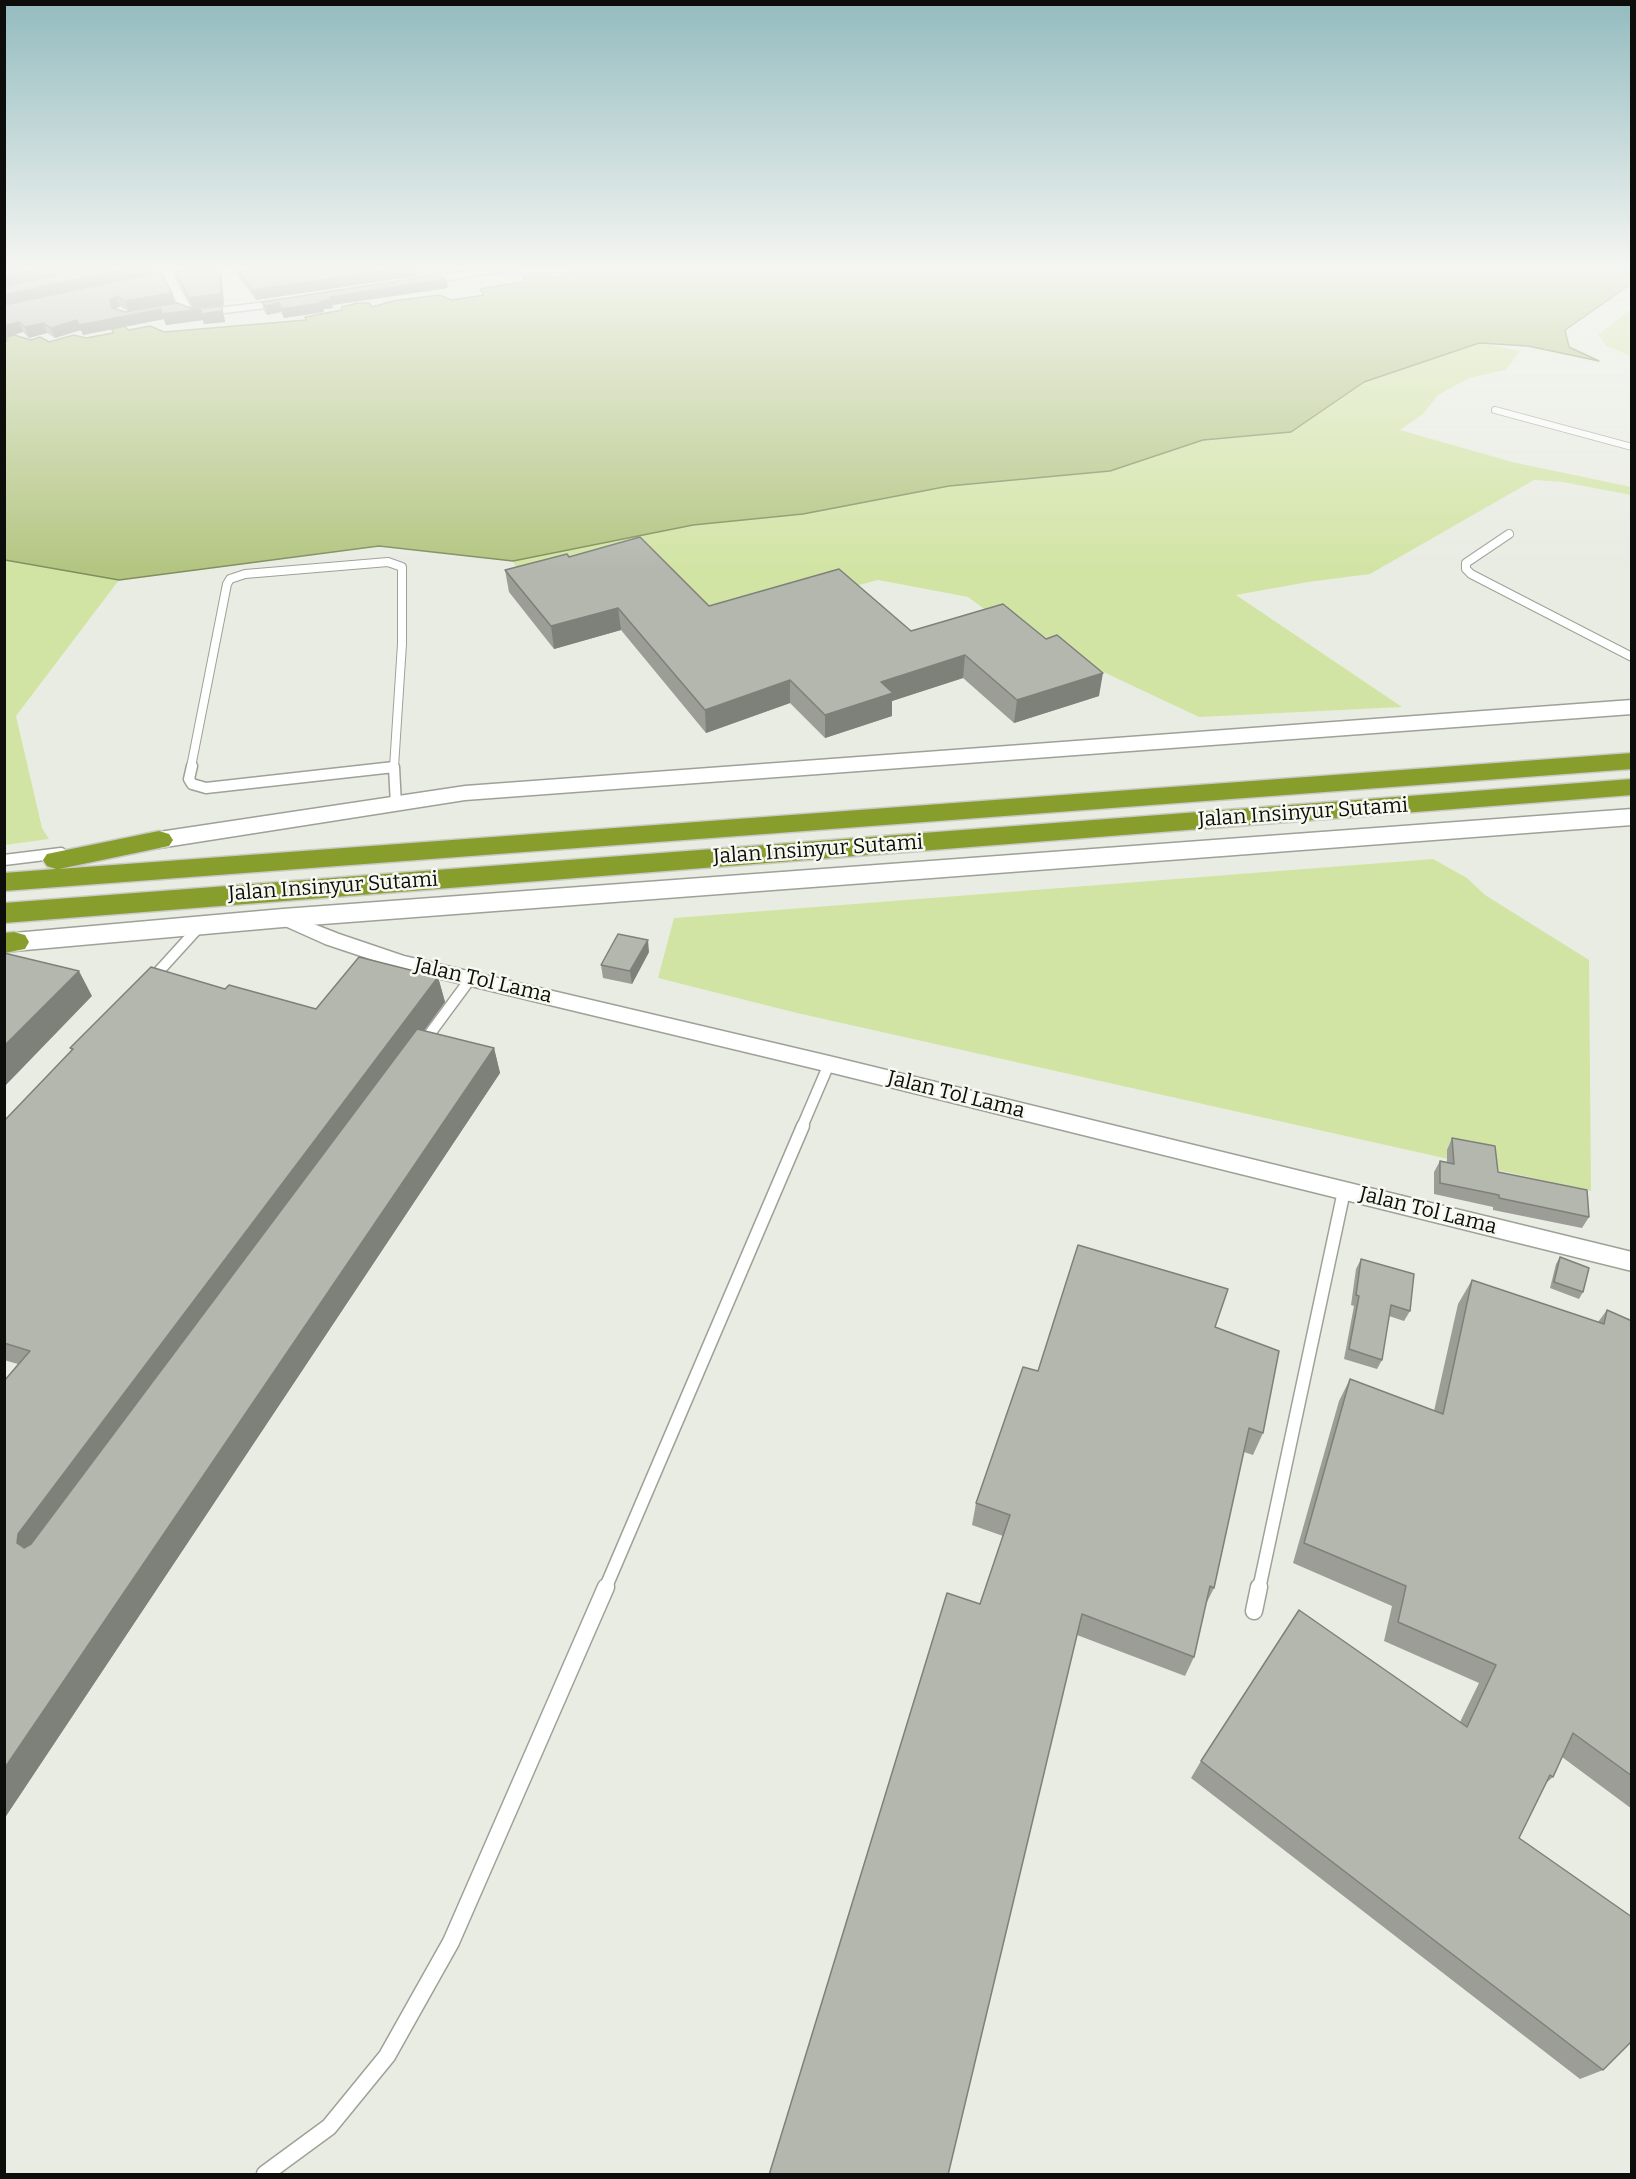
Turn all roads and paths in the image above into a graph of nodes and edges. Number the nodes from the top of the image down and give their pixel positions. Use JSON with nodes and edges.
{"nodes":[{"id":1,"x":1495,"y":410,"type":"dead end"},
{"id":2,"x":1632,"y":447,"type":"edge"},
{"id":3,"x":1509,"y":534,"type":"dead end"},
{"id":4,"x":1632,"y":657,"type":"edge"},
{"id":5,"x":1632,"y":707,"type":"edge"},
{"id":6,"x":1632,"y":761,"type":"edge"},
{"id":7,"x":394,"y":767,"type":"junction"},
{"id":8,"x":1632,"y":787,"type":"edge"},
{"id":9,"x":396,"y":805,"type":"junction"},
{"id":10,"x":1632,"y":817,"type":"edge"},
{"id":11,"x":159,"y":840,"type":"junction"},
{"id":12,"x":4,"y":860,"type":"edge"},
{"id":13,"x":4,"y":868,"type":"edge"},
{"id":14,"x":4,"y":882,"type":"edge"},
{"id":15,"x":4,"y":913,"type":"edge"},
{"id":16,"x":284,"y":918,"type":"junction"},
{"id":17,"x":201,"y":926,"type":"junction"},
{"id":18,"x":8,"y":945,"type":"edge"},
{"id":19,"x":471,"y":978,"type":"junction"},
{"id":20,"x":145,"y":987,"type":"edge"},
{"id":21,"x":413,"y":1057,"type":"edge"},
{"id":22,"x":829,"y":1064,"type":"junction"},
{"id":23,"x":1344,"y":1191,"type":"junction"},
{"id":24,"x":1632,"y":1262,"type":"edge"},
{"id":25,"x":1254,"y":1611,"type":"dead end"},
{"id":26,"x":265,"y":2175,"type":"edge"}],
"edges":[{"from":1,"to":2,"type":"lane"},
{"from":3,"to":4,"type":"lane"},
{"from":5,"to":9,"type":"street"},
{"from":6,"to":14,"type":"highway","name":"Jalan Insinyur Sutami"},
{"from":7,"to":7,"type":"lane"},
{"from":7,"to":9,"type":"lane"},
{"from":8,"to":15,"type":"highway","name":"Jalan Insinyur Sutami"},
{"from":9,"to":11,"type":"street"},
{"from":10,"to":16,"type":"street"},
{"from":11,"to":12,"type":"lane"},
{"from":11,"to":13,"type":"highway"},
{"from":16,"to":17,"type":"street"},
{"from":16,"to":19,"type":"street","name":"Jalan Tol Lama"},
{"from":17,"to":18,"type":"street"},
{"from":17,"to":20,"type":"lane"},
{"from":19,"to":21,"type":"lane"},
{"from":19,"to":22,"type":"street","name":"Jalan Tol Lama"},
{"from":22,"to":23,"type":"street","name":"Jalan Tol Lama"},
{"from":22,"to":26,"type":"lane"},
{"from":23,"to":24,"type":"street","name":"Jalan Tol Lama"},
{"from":23,"to":25,"type":"lane"}]}
